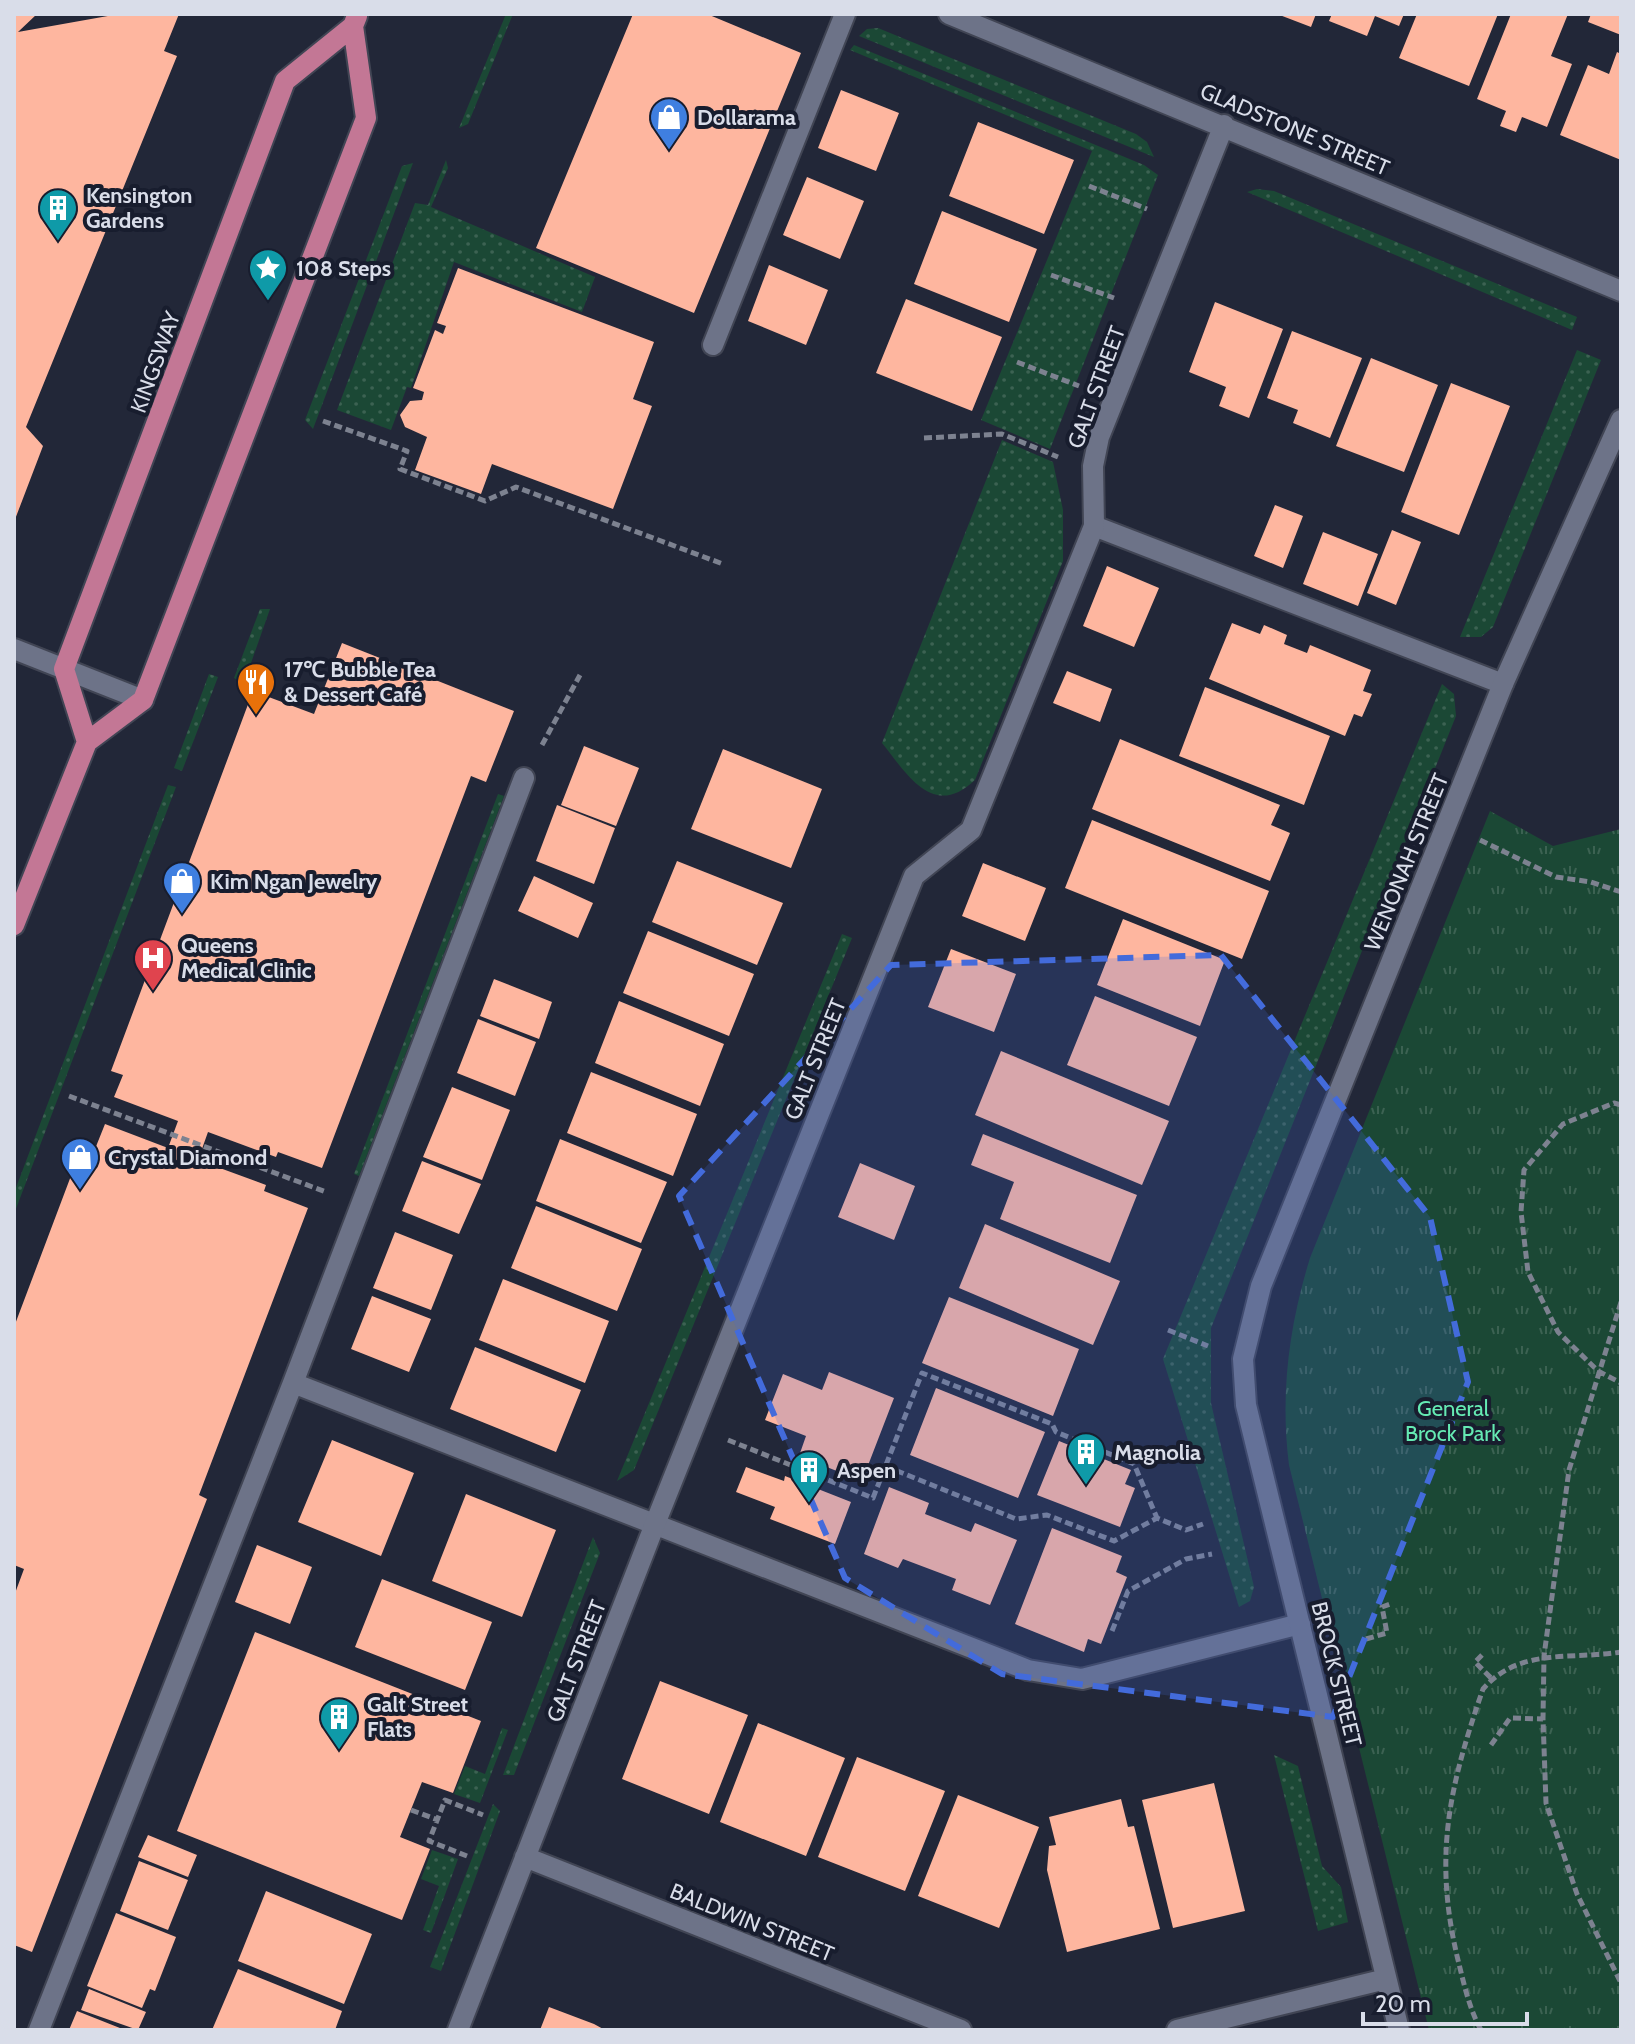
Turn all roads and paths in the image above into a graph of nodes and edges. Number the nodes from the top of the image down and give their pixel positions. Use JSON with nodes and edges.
{"nodes":[{"id":1,"x":845,"y":14,"type":"edge"},
{"id":2,"x":949,"y":14,"type":"edge"},
{"id":3,"x":356,"y":20,"type":"edge"},
{"id":4,"x":1224,"y":125,"type":"junction"},
{"id":5,"x":1089,"y":186,"type":"dead end"},
{"id":6,"x":1185,"y":224,"type":"junction"},
{"id":7,"x":1051,"y":275,"type":"dead end"},
{"id":8,"x":1621,"y":291,"type":"edge"},
{"id":9,"x":1149,"y":311,"type":"junction"},
{"id":10,"x":713,"y":345,"type":"dead end"},
{"id":11,"x":1017,"y":362,"type":"dead end"},
{"id":12,"x":1114,"y":399,"type":"junction"},
{"id":13,"x":1621,"y":420,"type":"edge"},
{"id":14,"x":323,"y":421,"type":"dead end"},
{"id":15,"x":924,"y":438,"type":"dead end"},
{"id":16,"x":1093,"y":466,"type":"junction"},
{"id":17,"x":1094,"y":526,"type":"junction"},
{"id":18,"x":723,"y":564,"type":"dead end"},
{"id":19,"x":14,"y":649,"type":"edge"},
{"id":20,"x":64,"y":669,"type":"junction"},
{"id":21,"x":580,"y":675,"type":"dead end"},
{"id":22,"x":1503,"y":684,"type":"junction"},
{"id":23,"x":143,"y":700,"type":"junction"},
{"id":24,"x":87,"y":742,"type":"junction"},
{"id":25,"x":524,"y":778,"type":"joint"},
{"id":26,"x":1446,"y":827,"type":"junction"},
{"id":27,"x":1621,"y":892,"type":"edge"},
{"id":28,"x":14,"y":925,"type":"edge"},
{"id":29,"x":69,"y":1096,"type":"dead end"},
{"id":30,"x":1621,"y":1105,"type":"edge"},
{"id":31,"x":328,"y":1193,"type":"dead end"},
{"id":32,"x":1621,"y":1302,"type":"edge"},
{"id":33,"x":1249,"y":1327,"type":"joint"},
{"id":34,"x":1598,"y":1371,"type":"junction"},
{"id":35,"x":293,"y":1383,"type":"junction"},
{"id":36,"x":1621,"y":1383,"type":"edge"},
{"id":37,"x":694,"y":1426,"type":"junction"},
{"id":38,"x":885,"y":1466,"type":"junction"},
{"id":39,"x":1157,"y":1518,"type":"junction"},
{"id":40,"x":655,"y":1524,"type":"junction"},
{"id":41,"x":1203,"y":1524,"type":"dead end"},
{"id":42,"x":1212,"y":1554,"type":"dead end"},
{"id":43,"x":1393,"y":1603,"type":"dead end"},
{"id":44,"x":1300,"y":1624,"type":"junction"},
{"id":45,"x":1366,"y":1639,"type":"dead end"},
{"id":46,"x":1106,"y":1646,"type":"dead end"},
{"id":47,"x":1621,"y":1652,"type":"edge"},
{"id":48,"x":1482,"y":1655,"type":"dead end"},
{"id":49,"x":1544,"y":1656,"type":"junction"},
{"id":50,"x":1492,"y":1679,"type":"junction"},
{"id":51,"x":1543,"y":1719,"type":"junction"},
{"id":52,"x":1491,"y":1745,"type":"dead end"},
{"id":53,"x":411,"y":1810,"type":"dead end"},
{"id":54,"x":483,"y":1815,"type":"dead end"},
{"id":55,"x":438,"y":1820,"type":"junction"},
{"id":56,"x":467,"y":1856,"type":"dead end"},
{"id":57,"x":525,"y":1857,"type":"junction"},
{"id":58,"x":1386,"y":1979,"type":"junction"},
{"id":59,"x":1621,"y":1983,"type":"edge"},
{"id":60,"x":39,"y":2030,"type":"edge"},
{"id":61,"x":458,"y":2030,"type":"edge"},
{"id":62,"x":961,"y":2030,"type":"edge"},
{"id":63,"x":1177,"y":2030,"type":"edge"},
{"id":64,"x":1399,"y":2030,"type":"edge"},
{"id":65,"x":1481,"y":2030,"type":"edge"}],
"edges":[{"from":1,"to":10,"type":"street"},
{"from":2,"to":4,"type":"street","name":"GLADSTONE STREET"},
{"from":3,"to":20,"type":"main road","name":"KINGSWAY"},
{"from":3,"to":23,"type":"main road","name":"KINGSWAY"},
{"from":4,"to":6,"type":"street","name":"GALT STREET"},
{"from":4,"to":8,"type":"street","name":"GLADSTONE STREET"},
{"from":5,"to":6,"type":"path"},
{"from":6,"to":9,"type":"street","name":"GALT STREET"},
{"from":7,"to":9,"type":"path"},
{"from":9,"to":12,"type":"street","name":"GALT STREET"},
{"from":11,"to":12,"type":"path"},
{"from":12,"to":16,"type":"street","name":"GALT STREET"},
{"from":13,"to":22,"type":"street","name":"WENONAH STREET"},
{"from":14,"to":18,"type":"path"},
{"from":15,"to":16,"type":"path"},
{"from":16,"to":17,"type":"street","name":"GALT STREET"},
{"from":17,"to":22,"type":"street"},
{"from":17,"to":37,"type":"street","name":"GALT STREET"},
{"from":19,"to":20,"type":"street"},
{"from":20,"to":23,"type":"street"},
{"from":20,"to":24,"type":"main road"},
{"from":21,"to":25,"type":"path"},
{"from":22,"to":26,"type":"street","name":"WENONAH STREET"},
{"from":23,"to":24,"type":"main road"},
{"from":24,"to":28,"type":"main road"},
{"from":25,"to":35,"type":"street"},
{"from":26,"to":27,"type":"path"},
{"from":26,"to":33,"type":"street","name":"WENONAH STREET"},
{"from":29,"to":31,"type":"path"},
{"from":30,"to":34,"type":"path"},
{"from":32,"to":34,"type":"path"},
{"from":33,"to":44,"type":"street","name":"BROCK STREET"},
{"from":34,"to":36,"type":"path"},
{"from":34,"to":49,"type":"path"},
{"from":35,"to":40,"type":"street"},
{"from":35,"to":60,"type":"street"},
{"from":37,"to":38,"type":"path"},
{"from":37,"to":40,"type":"street","name":"GALT STREET"},
{"from":38,"to":39,"type":"path"},
{"from":38,"to":39,"type":"path"},
{"from":39,"to":41,"type":"path"},
{"from":40,"to":44,"type":"street"},
{"from":40,"to":57,"type":"street","name":"GALT STREET"},
{"from":42,"to":46,"type":"path"},
{"from":43,"to":45,"type":"path"},
{"from":44,"to":58,"type":"street","name":"BROCK STREET"},
{"from":47,"to":49,"type":"path"},
{"from":48,"to":50,"type":"path"},
{"from":49,"to":50,"type":"path"},
{"from":49,"to":51,"type":"path"},
{"from":50,"to":65,"type":"path"},
{"from":51,"to":52,"type":"path"},
{"from":51,"to":59,"type":"path"},
{"from":53,"to":55,"type":"path"},
{"from":54,"to":55,"type":"path"},
{"from":55,"to":56,"type":"path"},
{"from":57,"to":61,"type":"street","name":"GALT STREET"},
{"from":57,"to":62,"type":"street","name":"BALDWIN STREET"},
{"from":58,"to":63,"type":"street"},
{"from":58,"to":64,"type":"street","name":"BROCK STREET"}]}
